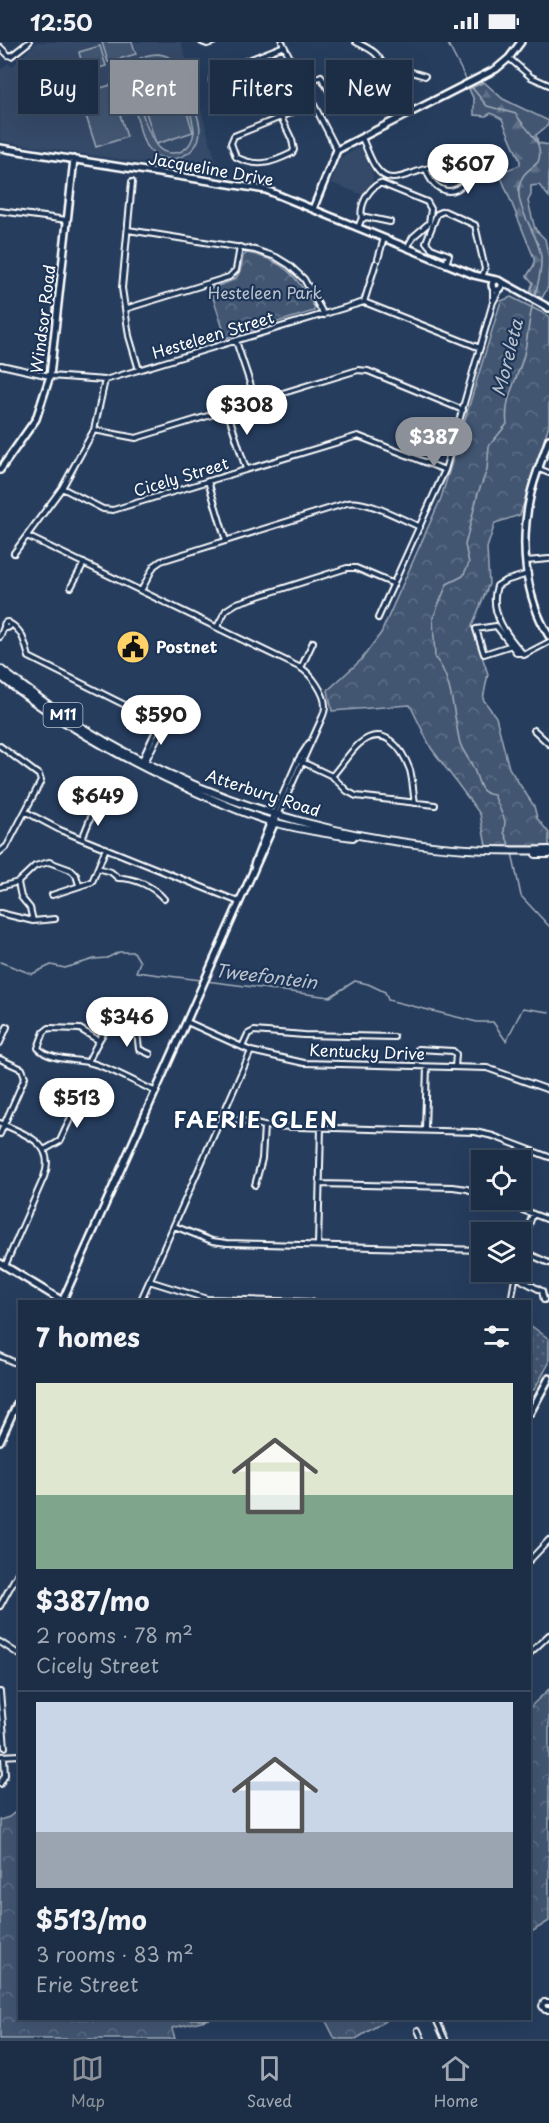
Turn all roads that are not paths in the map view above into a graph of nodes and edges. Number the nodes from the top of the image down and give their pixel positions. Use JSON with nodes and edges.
{"nodes":[{"id":1,"x":29,"y":42,"type":"edge"},
{"id":2,"x":202,"y":42,"type":"edge"},
{"id":3,"x":213,"y":42,"type":"edge"},
{"id":4,"x":356,"y":42,"type":"edge"},
{"id":5,"x":521,"y":42,"type":"edge"},
{"id":6,"x":283,"y":44,"type":"edge"},
{"id":7,"x":0,"y":47,"type":"edge"},
{"id":8,"x":509,"y":58,"type":"junction"},
{"id":9,"x":246,"y":60,"type":"edge"},
{"id":10,"x":290,"y":60,"type":"edge"},
{"id":11,"x":381,"y":60,"type":"edge"},
{"id":12,"x":412,"y":72,"type":"edge"},
{"id":13,"x":425,"y":76,"type":"dead end"},
{"id":14,"x":314,"y":80,"type":"edge"},
{"id":15,"x":324,"y":83,"type":"joint"},
{"id":16,"x":326,"y":86,"type":"edge"},
{"id":17,"x":549,"y":86,"type":"edge"},
{"id":18,"x":314,"y":107,"type":"edge"},
{"id":19,"x":288,"y":114,"type":"edge"},
{"id":20,"x":281,"y":117,"type":"junction"},
{"id":21,"x":361,"y":137,"type":"junction"},
{"id":22,"x":0,"y":148,"type":"edge"},
{"id":23,"x":337,"y":150,"type":"junction"},
{"id":24,"x":74,"y":159,"type":"junction"},
{"id":25,"x":426,"y":169,"type":"junction"},
{"id":26,"x":132,"y":182,"type":"dead end"},
{"id":27,"x":313,"y":209,"type":"junction"},
{"id":28,"x":0,"y":211,"type":"edge"},
{"id":29,"x":362,"y":219,"type":"junction"},
{"id":30,"x":67,"y":220,"type":"junction"},
{"id":31,"x":390,"y":222,"type":"dead end"},
{"id":32,"x":358,"y":228,"type":"junction"},
{"id":33,"x":128,"y":230,"type":"junction"},
{"id":34,"x":384,"y":238,"type":"junction"},
{"id":35,"x":240,"y":247,"type":"junction"},
{"id":36,"x":407,"y":248,"type":"junction"},
{"id":37,"x":446,"y":264,"type":"junction"},
{"id":38,"x":474,"y":275,"type":"junction"},
{"id":39,"x":482,"y":277,"type":"junction"},
{"id":40,"x":500,"y":285,"type":"junction"},
{"id":41,"x":493,"y":287,"type":"junction"},
{"id":42,"x":364,"y":302,"type":"junction"},
{"id":43,"x":493,"y":303,"type":"junction"},
{"id":44,"x":549,"y":308,"type":"edge"},
{"id":45,"x":125,"y":309,"type":"junction"},
{"id":46,"x":324,"y":315,"type":"junction"},
{"id":47,"x":236,"y":341,"type":"junction"},
{"id":48,"x":480,"y":348,"type":"junction"},
{"id":49,"x":0,"y":365,"type":"edge"},
{"id":50,"x":139,"y":370,"type":"junction"},
{"id":51,"x":50,"y":376,"type":"junction"},
{"id":52,"x":105,"y":380,"type":"junction"},
{"id":53,"x":256,"y":401,"type":"junction"},
{"id":54,"x":227,"y":410,"type":"junction"},
{"id":55,"x":463,"y":410,"type":"junction"},
{"id":56,"x":94,"y":430,"type":"junction"},
{"id":57,"x":549,"y":439,"type":"edge"},
{"id":58,"x":246,"y":469,"type":"junction"},
{"id":59,"x":539,"y":469,"type":"junction"},
{"id":60,"x":0,"y":470,"type":"edge"},
{"id":61,"x":445,"y":470,"type":"junction"},
{"id":62,"x":549,"y":473,"type":"edge"},
{"id":63,"x":208,"y":481,"type":"junction"},
{"id":64,"x":62,"y":488,"type":"junction"},
{"id":65,"x":420,"y":527,"type":"junction"},
{"id":66,"x":27,"y":536,"type":"junction"},
{"id":67,"x":226,"y":541,"type":"junction"},
{"id":68,"x":14,"y":553,"type":"dead end"},
{"id":69,"x":549,"y":559,"type":"edge"},
{"id":70,"x":526,"y":561,"type":"junction"},
{"id":71,"x":84,"y":563,"type":"junction"},
{"id":72,"x":528,"y":574,"type":"junction"},
{"id":73,"x":394,"y":584,"type":"junction"},
{"id":74,"x":71,"y":587,"type":"dead end"},
{"id":75,"x":141,"y":591,"type":"junction"},
{"id":76,"x":378,"y":618,"type":"dead end"},
{"id":77,"x":217,"y":627,"type":"junction"},
{"id":78,"x":1,"y":635,"type":"edge"},
{"id":79,"x":549,"y":636,"type":"edge"},
{"id":80,"x":313,"y":642,"type":"dead end"},
{"id":81,"x":549,"y":642,"type":"edge"},
{"id":82,"x":512,"y":645,"type":"junction"},
{"id":83,"x":525,"y":654,"type":"junction"},
{"id":84,"x":301,"y":668,"type":"junction"},
{"id":85,"x":0,"y":669,"type":"edge"},
{"id":86,"x":0,"y":676,"type":"edge"},
{"id":87,"x":152,"y":717,"type":"junction"},
{"id":88,"x":160,"y":719,"type":"junction"},
{"id":89,"x":160,"y":726,"type":"junction"},
{"id":90,"x":534,"y":730,"type":"dead end"},
{"id":91,"x":549,"y":744,"type":"edge"},
{"id":92,"x":0,"y":746,"type":"edge"},
{"id":93,"x":300,"y":761,"type":"junction"},
{"id":94,"x":142,"y":764,"type":"junction"},
{"id":95,"x":333,"y":776,"type":"junction"},
{"id":96,"x":415,"y":803,"type":"junction"},
{"id":97,"x":435,"y":806,"type":"dead end"},
{"id":98,"x":95,"y":807,"type":"dead end"},
{"id":99,"x":26,"y":812,"type":"junction"},
{"id":100,"x":275,"y":818,"type":"junction"},
{"id":101,"x":82,"y":839,"type":"junction"},
{"id":102,"x":106,"y":849,"type":"junction"},
{"id":103,"x":0,"y":852,"type":"edge"},
{"id":104,"x":549,"y":852,"type":"edge"},
{"id":105,"x":98,"y":868,"type":"junction"},
{"id":106,"x":18,"y":882,"type":"junction"},
{"id":107,"x":79,"y":885,"type":"junction"},
{"id":108,"x":0,"y":887,"type":"edge"},
{"id":109,"x":52,"y":895,"type":"dead end"},
{"id":110,"x":164,"y":899,"type":"dead end"},
{"id":111,"x":239,"y":902,"type":"junction"},
{"id":112,"x":0,"y":913,"type":"edge"},
{"id":113,"x":55,"y":919,"type":"dead end"},
{"id":114,"x":33,"y":921,"type":"junction"},
{"id":115,"x":165,"y":1021,"type":"dead end"},
{"id":116,"x":187,"y":1022,"type":"junction"},
{"id":117,"x":136,"y":1025,"type":"junction"},
{"id":118,"x":7,"y":1027,"type":"dead end"},
{"id":119,"x":394,"y":1037,"type":"dead end"},
{"id":120,"x":98,"y":1040,"type":"junction"},
{"id":121,"x":0,"y":1043,"type":"edge"},
{"id":122,"x":242,"y":1047,"type":"junction"},
{"id":123,"x":418,"y":1049,"type":"dead end"},
{"id":124,"x":251,"y":1051,"type":"junction"},
{"id":125,"x":150,"y":1054,"type":"dead end"},
{"id":126,"x":0,"y":1059,"type":"edge"},
{"id":127,"x":88,"y":1062,"type":"junction"},
{"id":128,"x":426,"y":1067,"type":"junction"},
{"id":129,"x":455,"y":1067,"type":"junction"},
{"id":130,"x":86,"y":1084,"type":"dead end"},
{"id":131,"x":549,"y":1090,"type":"edge"},
{"id":132,"x":157,"y":1092,"type":"junction"},
{"id":133,"x":222,"y":1116,"type":"junction"},
{"id":134,"x":2,"y":1124,"type":"edge"},
{"id":135,"x":264,"y":1126,"type":"junction"},
{"id":136,"x":321,"y":1128,"type":"junction"},
{"id":137,"x":425,"y":1130,"type":"junction"},
{"id":138,"x":0,"y":1134,"type":"edge"},
{"id":139,"x":44,"y":1150,"type":"junction"},
{"id":140,"x":549,"y":1157,"type":"edge"},
{"id":141,"x":320,"y":1184,"type":"junction"},
{"id":142,"x":255,"y":1185,"type":"dead end"},
{"id":143,"x":471,"y":1191,"type":"edge"},
{"id":144,"x":522,"y":1210,"type":"edge"},
{"id":145,"x":533,"y":1214,"type":"junction"},
{"id":146,"x":549,"y":1220,"type":"edge"},
{"id":147,"x":530,"y":1222,"type":"edge"},
{"id":148,"x":174,"y":1226,"type":"junction"},
{"id":149,"x":318,"y":1245,"type":"junction"},
{"id":150,"x":471,"y":1250,"type":"edge"},
{"id":151,"x":531,"y":1255,"type":"edge"},
{"id":152,"x":549,"y":1263,"type":"edge"},
{"id":153,"x":2,"y":1265,"type":"edge"},
{"id":154,"x":149,"y":1281,"type":"junction"},
{"id":155,"x":514,"y":1282,"type":"edge"},
{"id":156,"x":525,"y":1282,"type":"edge"},
{"id":157,"x":60,"y":1300,"type":"edge"},
{"id":158,"x":64,"y":1300,"type":"edge"},
{"id":159,"x":141,"y":1300,"type":"edge"},
{"id":160,"x":242,"y":1300,"type":"edge"},
{"id":161,"x":511,"y":1300,"type":"edge"},
{"id":162,"x":544,"y":1300,"type":"dead end"},
{"id":163,"x":0,"y":1356,"type":"edge"},
{"id":164,"x":18,"y":1364,"type":"edge"},
{"id":165,"x":549,"y":1378,"type":"edge"},
{"id":166,"x":18,"y":1401,"type":"edge"},
{"id":167,"x":531,"y":1411,"type":"edge"},
{"id":168,"x":0,"y":1441,"type":"edge"},
{"id":169,"x":549,"y":1540,"type":"edge"},
{"id":170,"x":531,"y":1559,"type":"edge"},
{"id":171,"x":18,"y":1579,"type":"edge"},
{"id":172,"x":0,"y":1606,"type":"edge"},
{"id":173,"x":549,"y":1635,"type":"edge"},
{"id":174,"x":0,"y":1642,"type":"edge"},
{"id":175,"x":531,"y":1652,"type":"edge"},
{"id":176,"x":18,"y":1654,"type":"edge"},
{"id":177,"x":0,"y":1693,"type":"edge"},
{"id":178,"x":5,"y":1747,"type":"dead end"},
{"id":179,"x":18,"y":1755,"type":"edge"},
{"id":180,"x":2,"y":1756,"type":"edge"},
{"id":181,"x":0,"y":1784,"type":"edge"},
{"id":182,"x":549,"y":2002,"type":"edge"},
{"id":183,"x":549,"y":2010,"type":"edge"},
{"id":184,"x":436,"y":2020,"type":"edge"},
{"id":185,"x":418,"y":2030,"type":"dead end"},
{"id":186,"x":422,"y":2039,"type":"edge"},
{"id":187,"x":446,"y":2039,"type":"edge"}],
"edges":[{"from":1,"to":7,"type":"street"},
{"from":2,"to":3,"type":"street"},
{"from":4,"to":11,"type":"street"},
{"from":5,"to":8,"type":"street"},
{"from":6,"to":9,"type":"street"},
{"from":6,"to":10,"type":"street"},
{"from":8,"to":17,"type":"street"},
{"from":8,"to":21,"type":"street"},
{"from":12,"to":13,"type":"street"},
{"from":14,"to":15,"type":"street"},
{"from":15,"to":16,"type":"street"},
{"from":18,"to":23,"type":"street"},
{"from":19,"to":20,"type":"street"},
{"from":20,"to":20,"type":"street"},
{"from":21,"to":23,"type":"street"},
{"from":21,"to":25,"type":"street"},
{"from":22,"to":24,"type":"street","name":"Jacqueline Drive"},
{"from":23,"to":27,"type":"street"},
{"from":24,"to":27,"type":"street","name":"Jacqueline Drive"},
{"from":24,"to":30,"type":"street","name":"Windsor Road"},
{"from":25,"to":25,"type":"street"},
{"from":26,"to":33,"type":"street"},
{"from":27,"to":32,"type":"street","name":"Jacqueline Drive"},
{"from":28,"to":30,"type":"street"},
{"from":29,"to":31,"type":"street"},
{"from":29,"to":32,"type":"street"},
{"from":29,"to":36,"type":"street"},
{"from":30,"to":51,"type":"street","name":"Windsor Road"},
{"from":32,"to":34,"type":"street","name":"Jacqueline Drive"},
{"from":33,"to":35,"type":"street"},
{"from":33,"to":45,"type":"street"},
{"from":34,"to":36,"type":"street","name":"Jacqueline Drive"},
{"from":34,"to":42,"type":"street"},
{"from":35,"to":45,"type":"street"},
{"from":35,"to":46,"type":"street"},
{"from":36,"to":37,"type":"street","name":"Jacqueline Drive"},
{"from":37,"to":38,"type":"street","name":"Jacqueline Drive"},
{"from":37,"to":39,"type":"street"},
{"from":38,"to":39,"type":"street","name":"Jacqueline Drive"},
{"from":38,"to":41,"type":"street","name":"Jacqueline Drive"},
{"from":39,"to":40,"type":"street","name":"Jacqueline Drive"},
{"from":40,"to":41,"type":"street","name":"Jacqueline Drive"},
{"from":40,"to":43,"type":"street"},
{"from":40,"to":44,"type":"street","name":"Jacqueline Drive"},
{"from":41,"to":43,"type":"street"},
{"from":42,"to":46,"type":"street","name":"Hesteleen Street"},
{"from":42,"to":48,"type":"street"},
{"from":43,"to":48,"type":"street"},
{"from":45,"to":50,"type":"street"},
{"from":46,"to":47,"type":"street","name":"Hesteleen Street"},
{"from":47,"to":50,"type":"street","name":"Hesteleen Street"},
{"from":47,"to":53,"type":"street"},
{"from":48,"to":55,"type":"street"},
{"from":49,"to":51,"type":"street","name":"Hesteleen Street"},
{"from":50,"to":52,"type":"street","name":"Hesteleen Street"},
{"from":51,"to":52,"type":"street","name":"Hesteleen Street"},
{"from":51,"to":60,"type":"street","name":"Windsor Road"},
{"from":52,"to":56,"type":"street"},
{"from":53,"to":54,"type":"street"},
{"from":53,"to":55,"type":"street"},
{"from":54,"to":56,"type":"street"},
{"from":54,"to":58,"type":"street"},
{"from":55,"to":61,"type":"street"},
{"from":56,"to":64,"type":"street"},
{"from":57,"to":59,"type":"street"},
{"from":58,"to":61,"type":"street","name":"Cicely Street"},
{"from":58,"to":63,"type":"street","name":"Cicely Street"},
{"from":59,"to":62,"type":"street"},
{"from":59,"to":70,"type":"street"},
{"from":61,"to":65,"type":"street"},
{"from":63,"to":64,"type":"street","name":"Cicely Street"},
{"from":63,"to":67,"type":"street"},
{"from":64,"to":66,"type":"street"},
{"from":65,"to":67,"type":"street"},
{"from":65,"to":73,"type":"street"},
{"from":66,"to":68,"type":"street"},
{"from":66,"to":71,"type":"street"},
{"from":67,"to":75,"type":"street"},
{"from":69,"to":70,"type":"street"},
{"from":70,"to":72,"type":"street"},
{"from":71,"to":74,"type":"street"},
{"from":71,"to":75,"type":"street"},
{"from":72,"to":79,"type":"street"},
{"from":72,"to":83,"type":"street"},
{"from":73,"to":76,"type":"street"},
{"from":73,"to":77,"type":"street"},
{"from":75,"to":77,"type":"street"},
{"from":77,"to":84,"type":"street"},
{"from":78,"to":87,"type":"street"},
{"from":80,"to":84,"type":"street"},
{"from":81,"to":83,"type":"street"},
{"from":82,"to":82,"type":"street"},
{"from":82,"to":83,"type":"street"},
{"from":84,"to":93,"type":"street"},
{"from":85,"to":94,"type":"main road","name":"Atterbury Road","number":"M11"},
{"from":86,"to":94,"type":"main road","name":"Atterbury Road","number":"M11"},
{"from":87,"to":88,"type":"street"},
{"from":87,"to":89,"type":"street"},
{"from":88,"to":89,"type":"street"},
{"from":88,"to":89,"type":"street"},
{"from":89,"to":94,"type":"street"},
{"from":90,"to":91,"type":"street"},
{"from":92,"to":99,"type":"street"},
{"from":93,"to":95,"type":"street"},
{"from":93,"to":100,"type":"street"},
{"from":94,"to":100,"type":"main road","name":"Atterbury Road","number":"M11"},
{"from":95,"to":96,"type":"street"},
{"from":95,"to":96,"type":"street"},
{"from":96,"to":97,"type":"street"},
{"from":98,"to":101,"type":"street"},
{"from":99,"to":101,"type":"street"},
{"from":99,"to":103,"type":"street"},
{"from":100,"to":104,"type":"main road","name":"Atterbury Road","number":"M11"},
{"from":100,"to":111,"type":"street"},
{"from":101,"to":102,"type":"street"},
{"from":102,"to":105,"type":"street"},
{"from":102,"to":111,"type":"street"},
{"from":105,"to":107,"type":"street"},
{"from":105,"to":110,"type":"street"},
{"from":106,"to":107,"type":"street"},
{"from":106,"to":108,"type":"street"},
{"from":106,"to":114,"type":"street"},
{"from":107,"to":109,"type":"street"},
{"from":111,"to":116,"type":"street"},
{"from":112,"to":114,"type":"street"},
{"from":113,"to":114,"type":"street"},
{"from":115,"to":117,"type":"street"},
{"from":116,"to":122,"type":"street","name":"Kentucky Drive"},
{"from":116,"to":132,"type":"street"},
{"from":117,"to":120,"type":"street"},
{"from":117,"to":125,"type":"street"},
{"from":118,"to":121,"type":"street"},
{"from":119,"to":122,"type":"street"},
{"from":120,"to":127,"type":"street"},
{"from":120,"to":127,"type":"street"},
{"from":122,"to":124,"type":"street","name":"Kentucky Drive"},
{"from":123,"to":129,"type":"street"},
{"from":124,"to":128,"type":"street","name":"Kentucky Drive"},
{"from":124,"to":133,"type":"street"},
{"from":126,"to":134,"type":"street"},
{"from":127,"to":132,"type":"street"},
{"from":128,"to":129,"type":"street","name":"Kentucky Drive"},
{"from":128,"to":137,"type":"street"},
{"from":129,"to":131,"type":"street","name":"Kentucky Drive"},
{"from":130,"to":139,"type":"street"},
{"from":132,"to":158,"type":"street"},
{"from":133,"to":135,"type":"street"},
{"from":133,"to":148,"type":"street"},
{"from":134,"to":138,"type":"street"},
{"from":134,"to":139,"type":"street"},
{"from":135,"to":136,"type":"street"},
{"from":135,"to":142,"type":"street"},
{"from":136,"to":137,"type":"street"},
{"from":136,"to":141,"type":"street"},
{"from":137,"to":140,"type":"street"},
{"from":139,"to":153,"type":"street"},
{"from":141,"to":143,"type":"street"},
{"from":141,"to":149,"type":"street"},
{"from":144,"to":145,"type":"street"},
{"from":145,"to":146,"type":"street"},
{"from":145,"to":147,"type":"street"},
{"from":148,"to":149,"type":"street"},
{"from":148,"to":154,"type":"street"},
{"from":149,"to":150,"type":"street"},
{"from":151,"to":152,"type":"street"},
{"from":153,"to":157,"type":"street"},
{"from":154,"to":159,"type":"street"},
{"from":154,"to":160,"type":"street"},
{"from":155,"to":161,"type":"street"},
{"from":156,"to":162,"type":"street"},
{"from":163,"to":164,"type":"street"},
{"from":165,"to":167,"type":"street"},
{"from":166,"to":168,"type":"street"},
{"from":169,"to":170,"type":"street"},
{"from":171,"to":172,"type":"street"},
{"from":173,"to":175,"type":"street"},
{"from":174,"to":176,"type":"street"},
{"from":177,"to":178,"type":"street"},
{"from":179,"to":180,"type":"street"},
{"from":180,"to":181,"type":"street"},
{"from":182,"to":183,"type":"street"},
{"from":184,"to":187,"type":"street"},
{"from":185,"to":186,"type":"street"}]}
